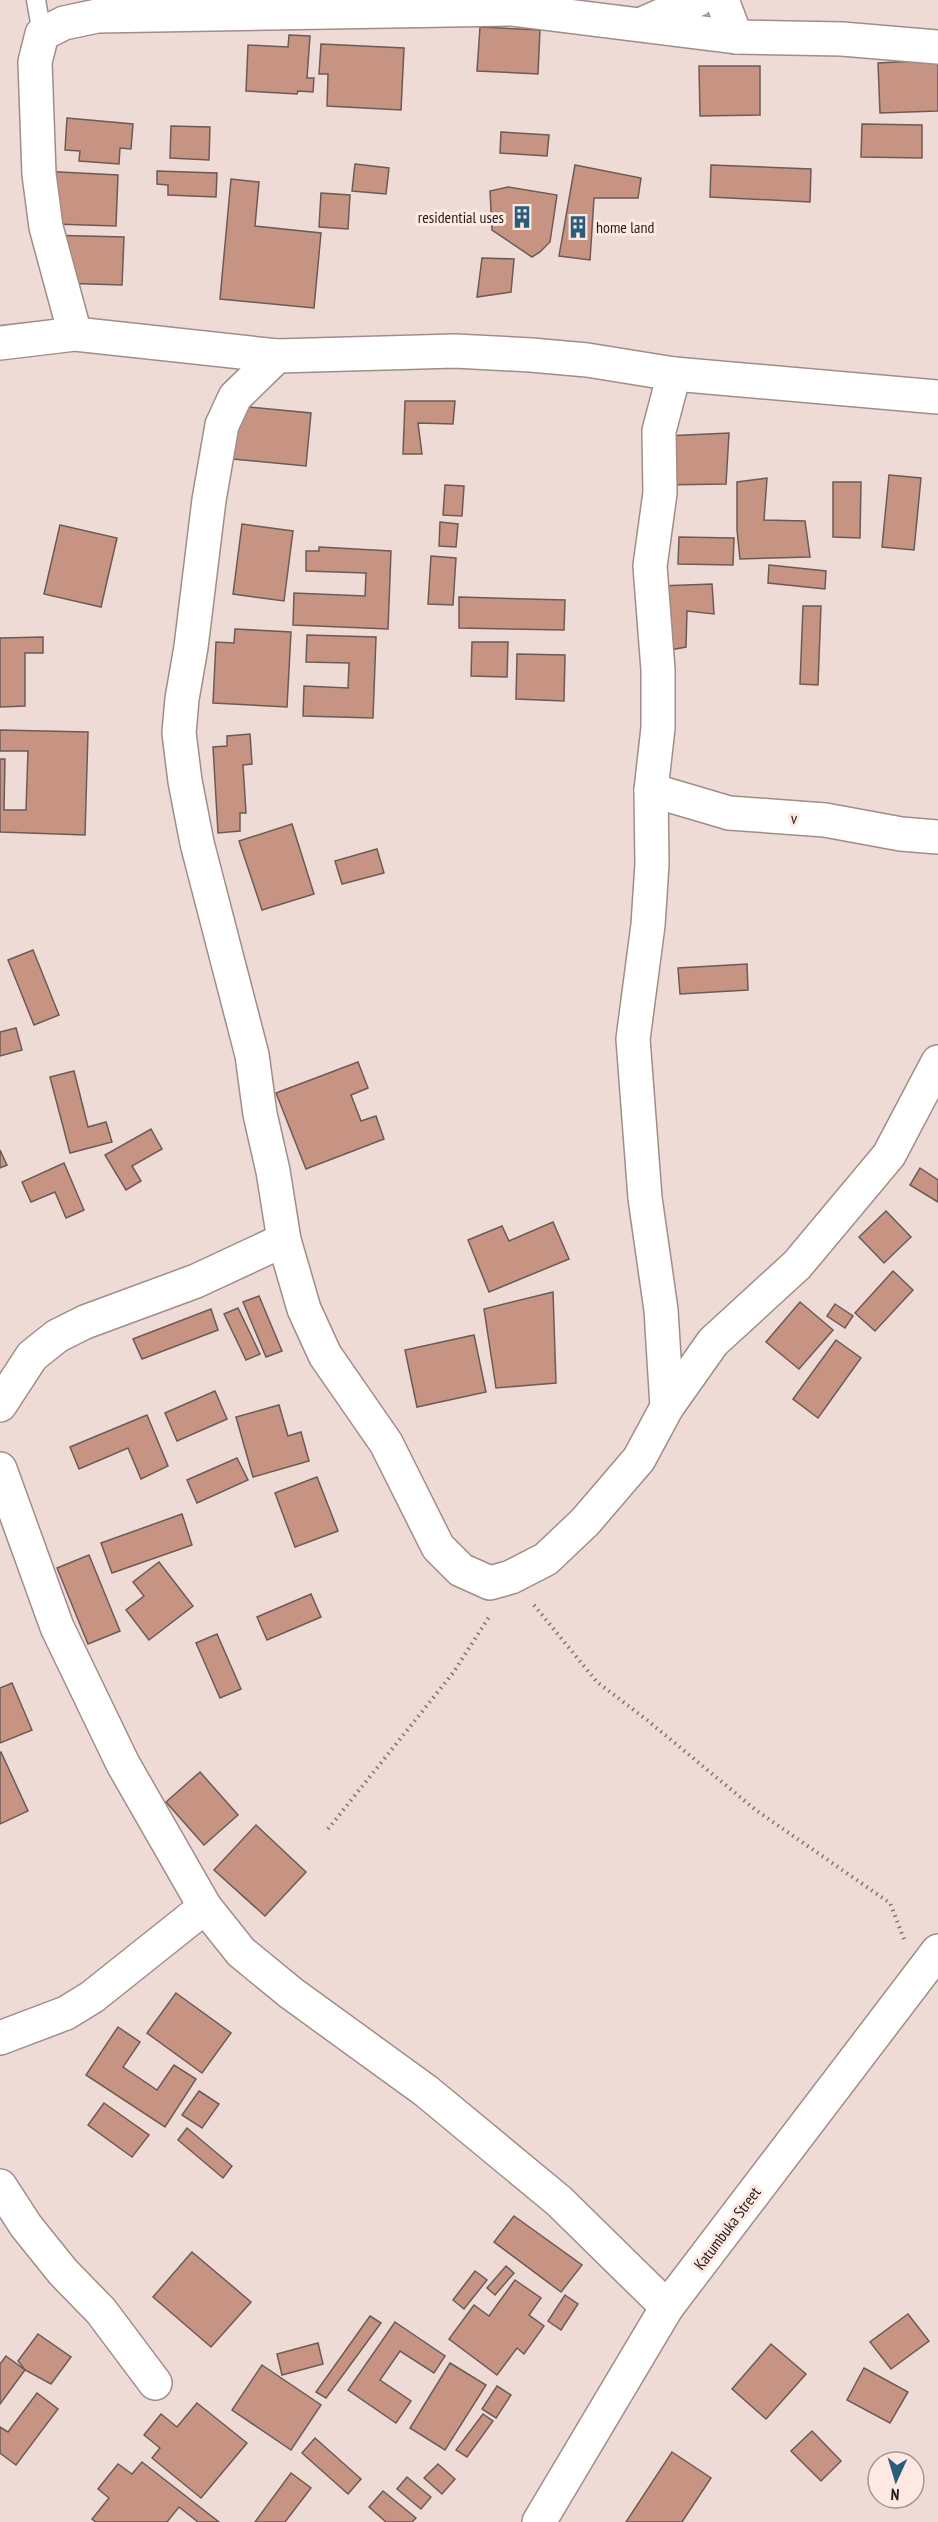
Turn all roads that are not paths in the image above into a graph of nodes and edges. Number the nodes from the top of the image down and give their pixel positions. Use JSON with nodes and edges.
{"nodes":[{"id":1,"x":36,"y":0,"type":"edge"},
{"id":2,"x":697,"y":0,"type":"edge"},
{"id":3,"x":722,"y":0,"type":"edge"},
{"id":4,"x":642,"y":24,"type":"junction"},
{"id":5,"x":42,"y":34,"type":"junction"},
{"id":6,"x":736,"y":37,"type":"junction"},
{"id":7,"x":938,"y":47,"type":"edge"},
{"id":8,"x":75,"y":334,"type":"junction"},
{"id":9,"x":0,"y":343,"type":"edge"},
{"id":10,"x":277,"y":356,"type":"junction"},
{"id":11,"x":674,"y":374,"type":"junction"},
{"id":12,"x":938,"y":397,"type":"edge"},
{"id":13,"x":651,"y":790,"type":"junction"},
{"id":14,"x":938,"y":837,"type":"edge"},
{"id":15,"x":938,"y":1062,"type":"edge"},
{"id":16,"x":284,"y":1240,"type":"junction"},
{"id":17,"x":0,"y":1405,"type":"edge"},
{"id":18,"x":667,"y":1407,"type":"junction"},
{"id":19,"x":0,"y":1469,"type":"edge"},
{"id":20,"x":206,"y":1907,"type":"junction"},
{"id":21,"x":928,"y":1963,"type":"edge"},
{"id":22,"x":0,"y":2038,"type":"edge"},
{"id":23,"x":0,"y":2186,"type":"edge"},
{"id":24,"x":667,"y":2307,"type":"junction"},
{"id":25,"x":155,"y":2384,"type":"dead end"},
{"id":26,"x":539,"y":2522,"type":"edge"}],
"edges":[{"from":1,"to":5,"type":"lane"},
{"from":2,"to":4,"type":"street"},
{"from":3,"to":6,"type":"street"},
{"from":4,"to":5,"type":"street"},
{"from":4,"to":6,"type":"street"},
{"from":5,"to":8,"type":"street"},
{"from":6,"to":7,"type":"street"},
{"from":8,"to":9,"type":"street"},
{"from":8,"to":10,"type":"street"},
{"from":10,"to":11,"type":"street"},
{"from":10,"to":16,"type":"street"},
{"from":11,"to":12,"type":"street"},
{"from":11,"to":13,"type":"street"},
{"from":13,"to":14,"type":"street","name":"v"},
{"from":13,"to":18,"type":"street"},
{"from":15,"to":18,"type":"street"},
{"from":16,"to":17,"type":"street"},
{"from":16,"to":18,"type":"street"},
{"from":19,"to":20,"type":"street"},
{"from":20,"to":22,"type":"street"},
{"from":20,"to":24,"type":"street"},
{"from":21,"to":24,"type":"street","name":"Katumbuka Street"},
{"from":23,"to":25,"type":"street"},
{"from":24,"to":26,"type":"street","name":"Katumbuka Street"}]}
